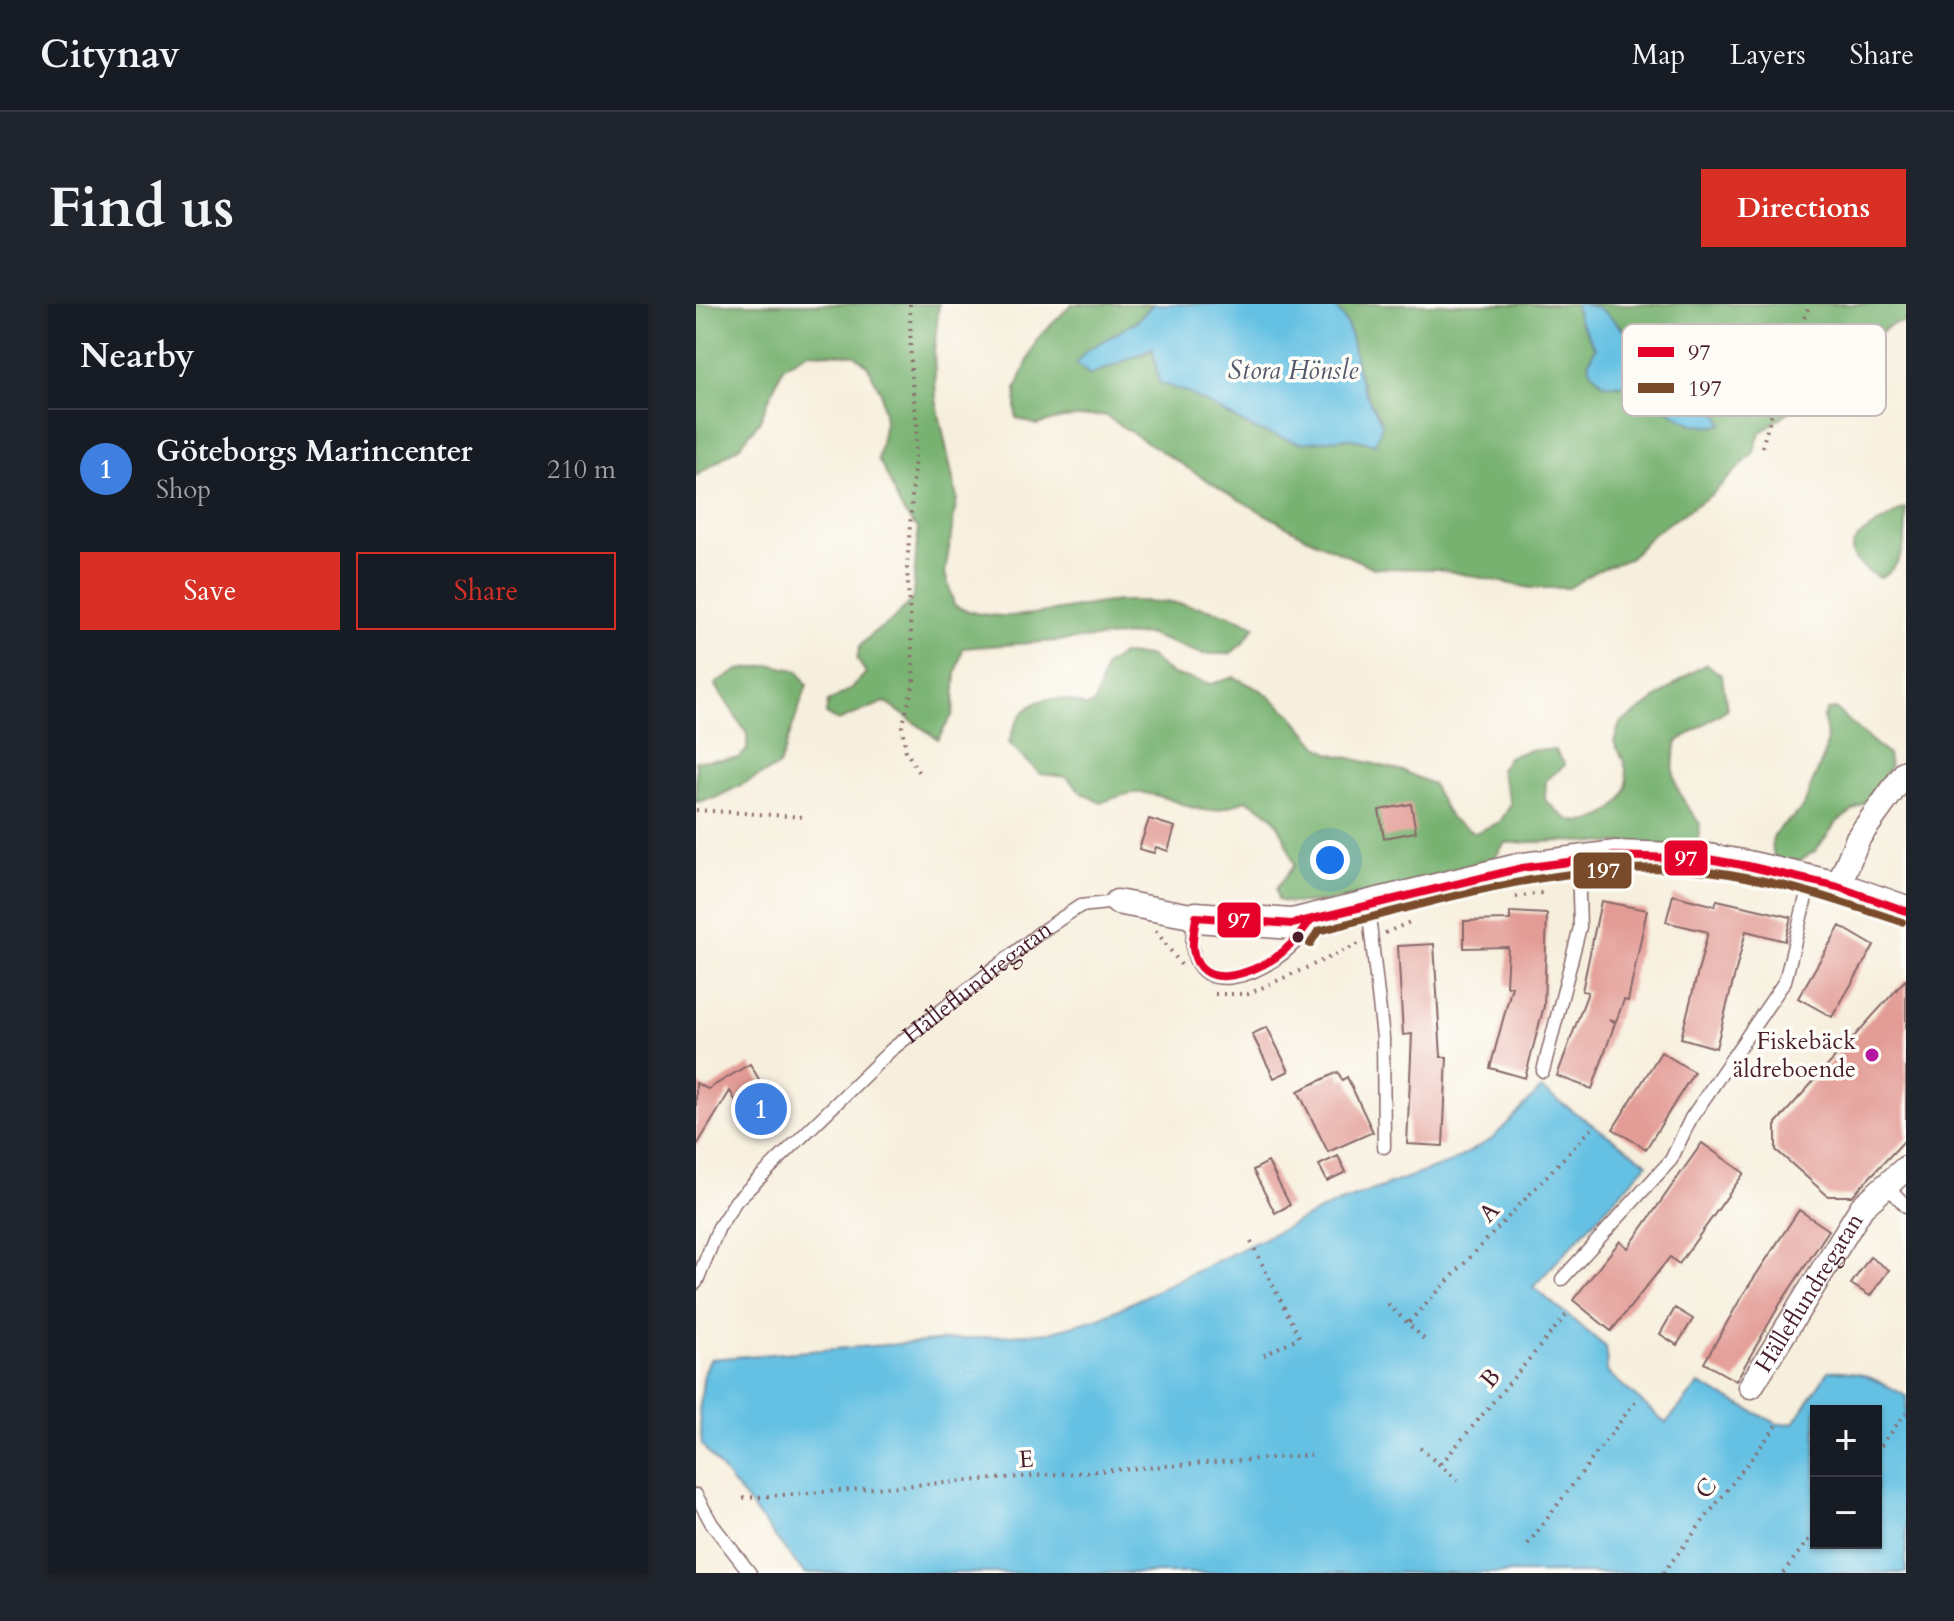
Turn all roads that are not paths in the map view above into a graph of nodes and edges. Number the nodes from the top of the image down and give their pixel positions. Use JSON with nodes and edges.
{"nodes":[{"id":1,"x":1906,"y":772,"type":"edge"},
{"id":2,"x":1578,"y":873,"type":"junction"},
{"id":3,"x":1824,"y":884,"type":"junction"},
{"id":4,"x":1117,"y":902,"type":"joint"},
{"id":5,"x":1368,"y":906,"type":"junction"},
{"id":6,"x":1906,"y":911,"type":"edge"},
{"id":7,"x":1196,"y":917,"type":"junction"},
{"id":8,"x":1310,"y":921,"type":"junction"},
{"id":9,"x":1543,"y":1071,"type":"dead end"},
{"id":10,"x":1384,"y":1147,"type":"dead end"},
{"id":11,"x":1906,"y":1168,"type":"edge"},
{"id":12,"x":1888,"y":1187,"type":"junction"},
{"id":13,"x":1906,"y":1206,"type":"edge"},
{"id":14,"x":1562,"y":1279,"type":"dead end"},
{"id":15,"x":696,"y":1283,"type":"edge"},
{"id":16,"x":1751,"y":1386,"type":"dead end"},
{"id":17,"x":696,"y":1495,"type":"edge"},
{"id":18,"x":750,"y":1573,"type":"edge"}],
"edges":[{"from":1,"to":3,"type":"street"},
{"from":2,"to":3,"type":"street","name":"Hälleflundregatan"},
{"from":2,"to":5,"type":"street","name":"Hälleflundregatan"},
{"from":2,"to":9,"type":"lane"},
{"from":3,"to":6,"type":"street","name":"Hälleflundregatan"},
{"from":3,"to":14,"type":"lane"},
{"from":4,"to":7,"type":"street","name":"Hälleflundregatan"},
{"from":4,"to":15,"type":"lane","name":"Hälleflundregatan"},
{"from":5,"to":8,"type":"street","name":"Hälleflundregatan"},
{"from":5,"to":10,"type":"lane"},
{"from":7,"to":8,"type":"street","name":"Hälleflundregatan"},
{"from":7,"to":8,"type":"lane"},
{"from":11,"to":12,"type":"street","name":"Hälleflundregatan"},
{"from":12,"to":13,"type":"lane"},
{"from":12,"to":16,"type":"street","name":"Hälleflundregatan"},
{"from":17,"to":18,"type":"lane"}]}
